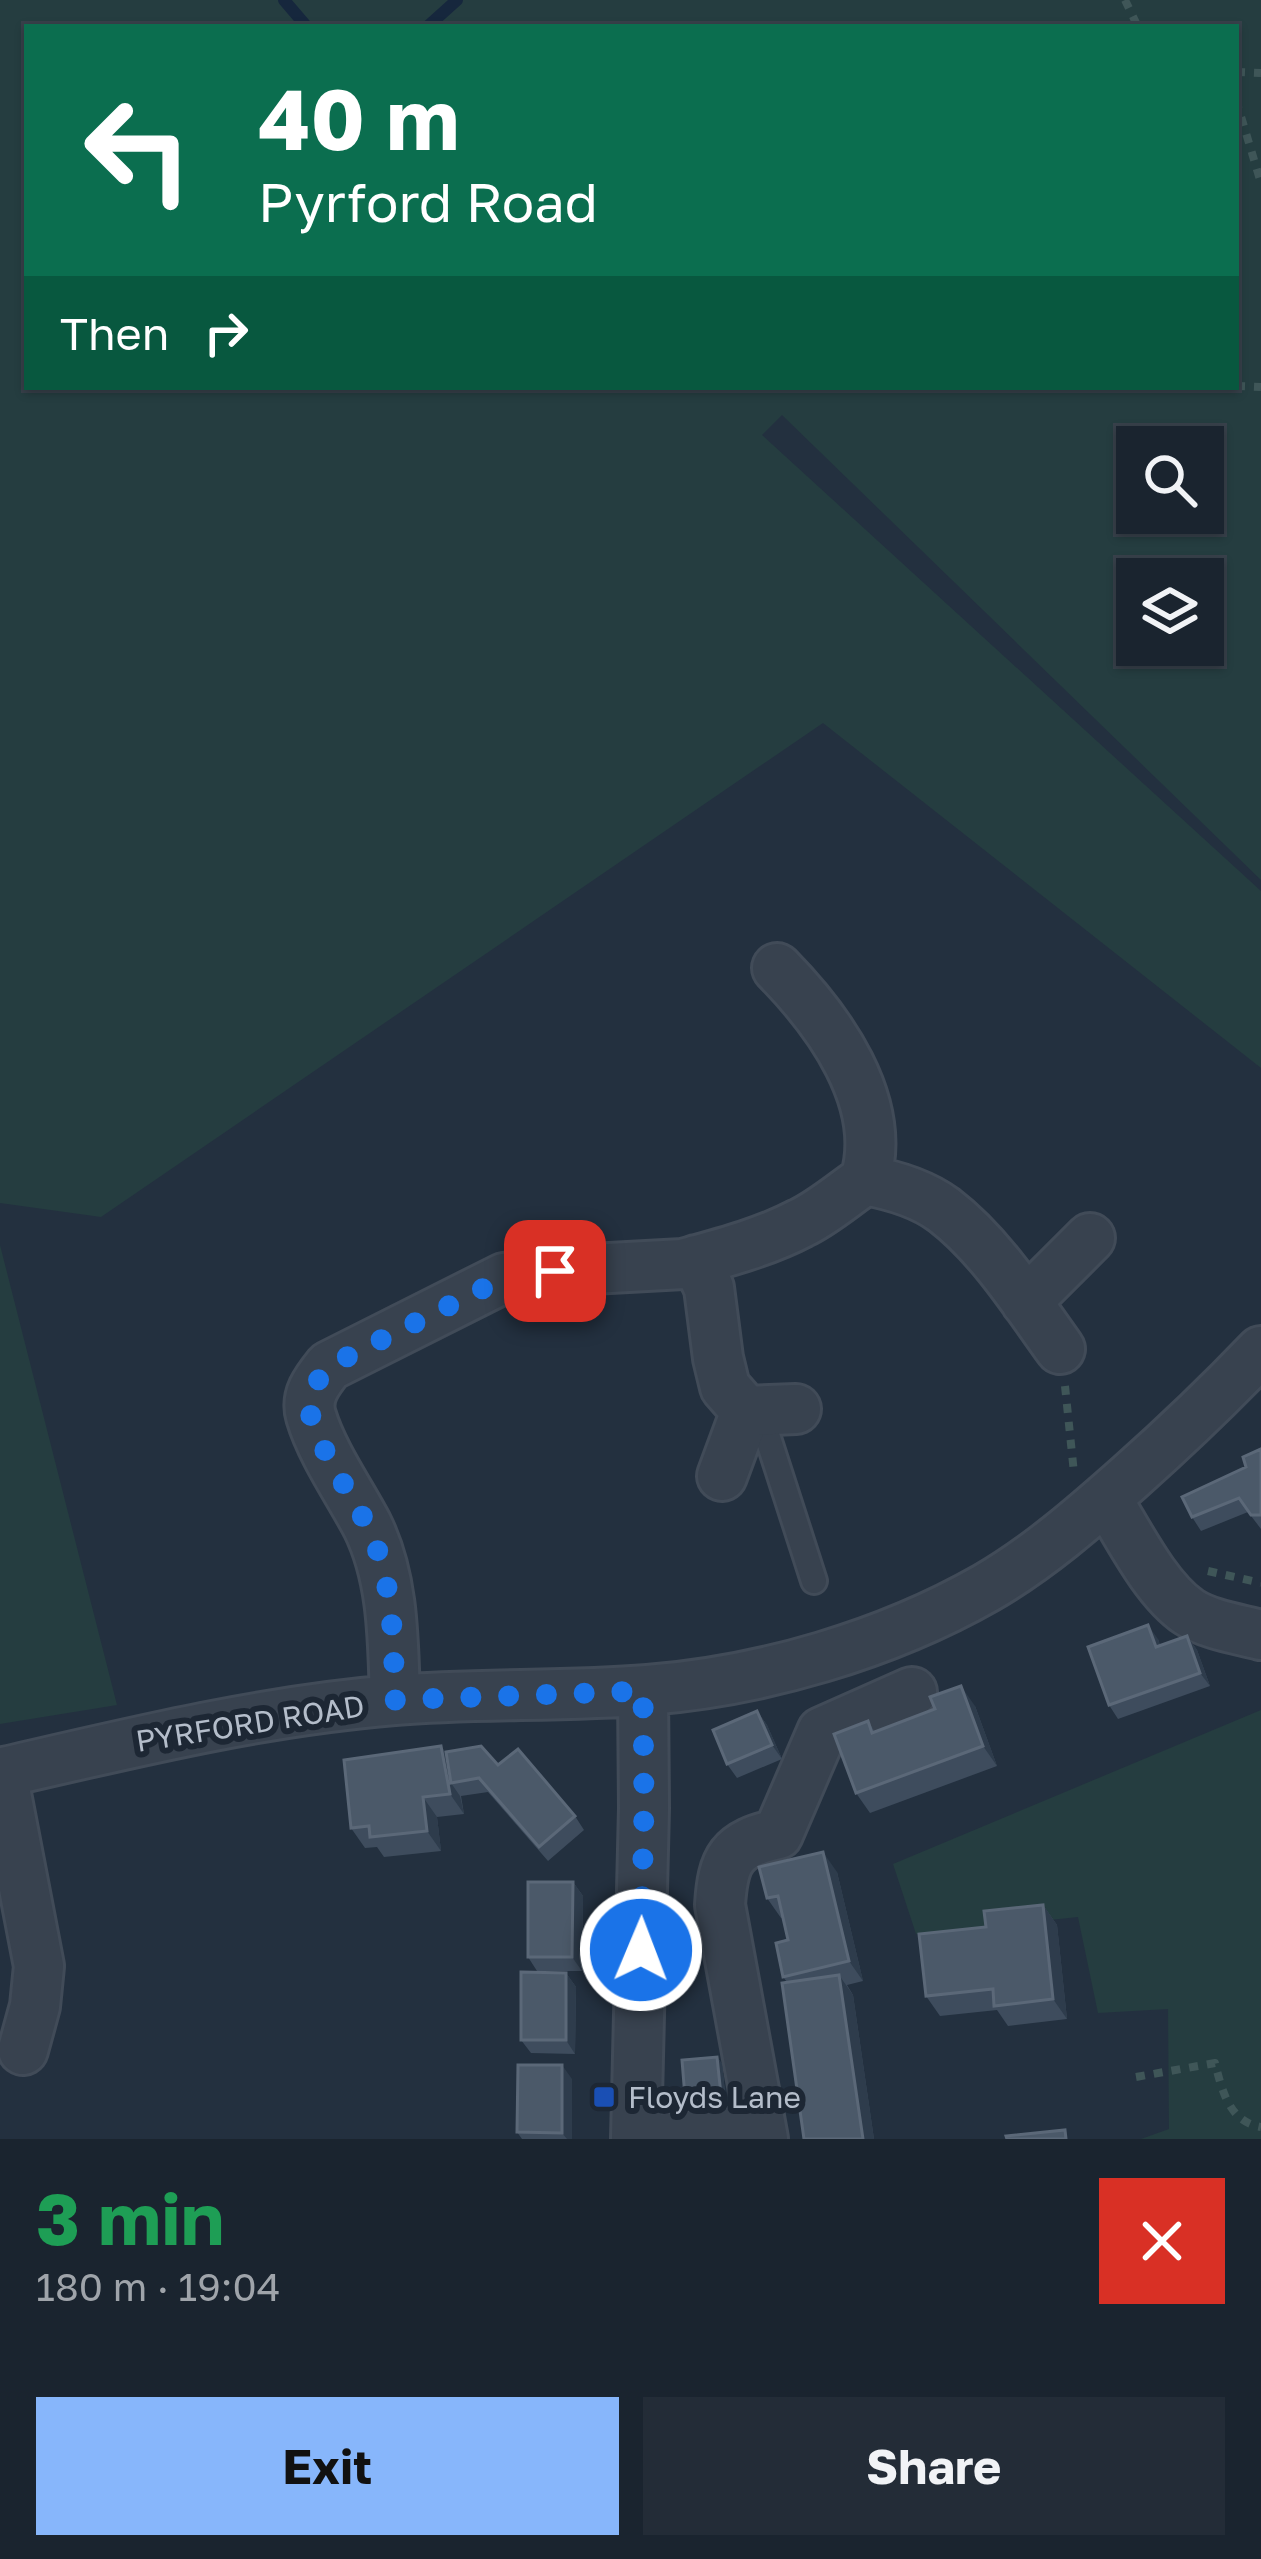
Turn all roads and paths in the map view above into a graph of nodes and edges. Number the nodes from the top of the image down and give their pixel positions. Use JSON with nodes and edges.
{"nodes":[{"id":1,"x":1239,"y":110,"type":"edge"},
{"id":2,"x":1261,"y":183,"type":"edge"},
{"id":3,"x":804,"y":979,"type":"dead end"},
{"id":4,"x":865,"y":1180,"type":"junction"},
{"id":5,"x":1090,"y":1238,"type":"dead end"},
{"id":6,"x":696,"y":1261,"type":"junction"},
{"id":7,"x":1026,"y":1302,"type":"junction"},
{"id":8,"x":1060,"y":1349,"type":"joint"},
{"id":9,"x":1261,"y":1351,"type":"edge"},
{"id":10,"x":796,"y":1408,"type":"dead end"},
{"id":11,"x":744,"y":1416,"type":"junction"},
{"id":12,"x":722,"y":1475,"type":"dead end"},
{"id":13,"x":1099,"y":1505,"type":"junction"},
{"id":14,"x":814,"y":1581,"type":"dead end"},
{"id":15,"x":1261,"y":1635,"type":"edge"},
{"id":16,"x":643,"y":1691,"type":"junction"},
{"id":17,"x":912,"y":1692,"type":"dead end"},
{"id":18,"x":395,"y":1700,"type":"junction"},
{"id":19,"x":1,"y":1773,"type":"edge"},
{"id":20,"x":23,"y":2050,"type":"dead end"},
{"id":21,"x":1136,"y":2077,"type":"dead end"},
{"id":22,"x":1261,"y":2127,"type":"edge"},
{"id":23,"x":762,"y":2134,"type":"edge"},
{"id":24,"x":636,"y":2139,"type":"edge"},
{"id":25,"x":657,"y":2139,"type":"edge"}],
"edges":[{"from":1,"to":2,"type":"path"},
{"from":3,"to":4,"type":"street"},
{"from":4,"to":6,"type":"street"},
{"from":4,"to":7,"type":"street"},
{"from":5,"to":7,"type":"street"},
{"from":6,"to":11,"type":"street"},
{"from":6,"to":18,"type":"street"},
{"from":7,"to":8,"type":"street"},
{"from":8,"to":13,"type":"path"},
{"from":9,"to":13,"type":"street","name":"PYRFORD ROAD"},
{"from":10,"to":11,"type":"street"},
{"from":11,"to":12,"type":"street"},
{"from":11,"to":14,"type":"lane"},
{"from":13,"to":15,"type":"street"},
{"from":13,"to":16,"type":"street","name":"PYRFORD ROAD"},
{"from":16,"to":18,"type":"street","name":"PYRFORD ROAD"},
{"from":16,"to":24,"type":"street"},
{"from":17,"to":23,"type":"street"},
{"from":18,"to":19,"type":"street","name":"PYRFORD ROAD"},
{"from":19,"to":20,"type":"street"},
{"from":21,"to":22,"type":"path"},
{"from":23,"to":25,"type":"street"}]}
